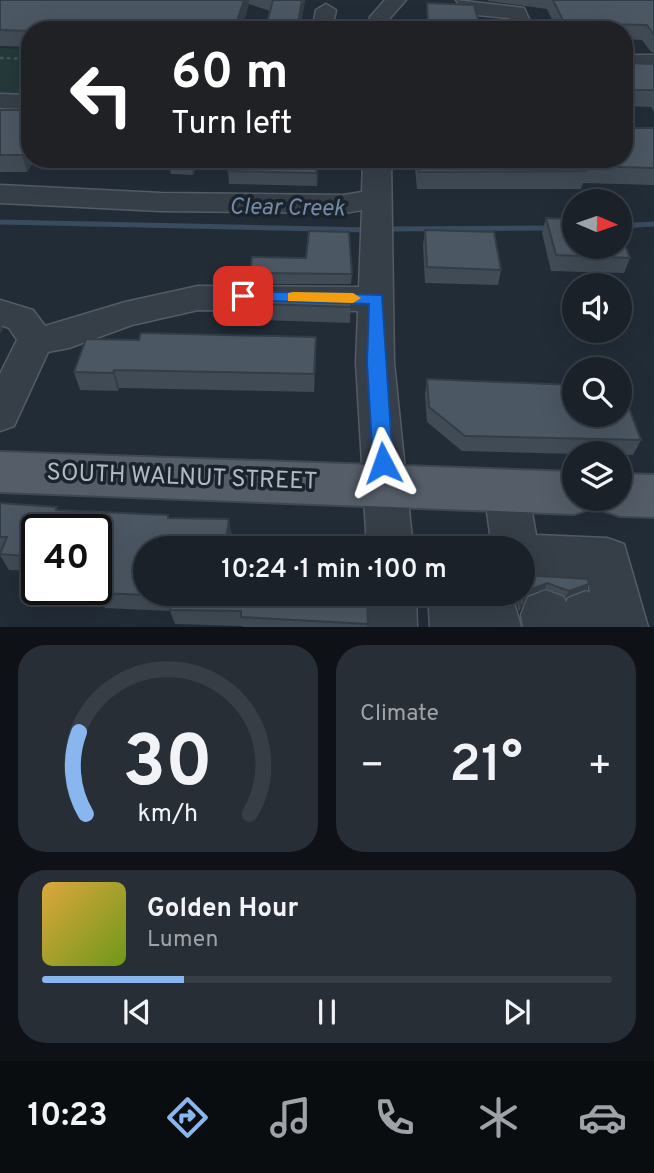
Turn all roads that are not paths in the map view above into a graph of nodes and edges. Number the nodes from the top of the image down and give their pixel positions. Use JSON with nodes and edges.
{"nodes":[{"id":1,"x":396,"y":0,"type":"edge"},
{"id":2,"x":466,"y":0,"type":"edge"},
{"id":3,"x":379,"y":21,"type":"edge"},
{"id":4,"x":520,"y":21,"type":"edge"},
{"id":5,"x":633,"y":62,"type":"edge"},
{"id":6,"x":654,"y":62,"type":"edge"},
{"id":7,"x":0,"y":101,"type":"edge"},
{"id":8,"x":21,"y":102,"type":"edge"},
{"id":9,"x":377,"y":168,"type":"edge"},
{"id":10,"x":0,"y":194,"type":"edge"},
{"id":11,"x":376,"y":217,"type":"junction"},
{"id":12,"x":377,"y":299,"type":"junction"},
{"id":13,"x":0,"y":312,"type":"edge"},
{"id":14,"x":35,"y":340,"type":"junction"},
{"id":15,"x":0,"y":415,"type":"edge"},
{"id":16,"x":0,"y":472,"type":"edge"},
{"id":17,"x":384,"y":486,"type":"junction"},
{"id":18,"x":506,"y":490,"type":"junction"},
{"id":19,"x":562,"y":492,"type":"edge"},
{"id":20,"x":632,"y":495,"type":"edge"},
{"id":21,"x":654,"y":496,"type":"edge"},
{"id":22,"x":389,"y":536,"type":"edge"},
{"id":23,"x":560,"y":590,"type":"edge"},
{"id":24,"x":392,"y":606,"type":"edge"},
{"id":25,"x":392,"y":627,"type":"edge"}],
"edges":[{"from":1,"to":3,"type":"street"},
{"from":2,"to":4,"type":"street"},
{"from":5,"to":6,"type":"street"},
{"from":7,"to":8,"type":"street"},
{"from":9,"to":11,"type":"street"},
{"from":10,"to":11,"type":"street"},
{"from":11,"to":12,"type":"street"},
{"from":12,"to":14,"type":"street"},
{"from":12,"to":17,"type":"street"},
{"from":13,"to":14,"type":"street"},
{"from":14,"to":15,"type":"street"},
{"from":16,"to":17,"type":"main road","name":"SOUTH WALNUT STREET"},
{"from":17,"to":18,"type":"main road","name":"SOUTH WALNUT STREET"},
{"from":17,"to":22,"type":"street"},
{"from":18,"to":19,"type":"main road","name":"SOUTH WALNUT STREET"},
{"from":18,"to":23,"type":"street"},
{"from":20,"to":21,"type":"main road"},
{"from":24,"to":25,"type":"street"}]}
